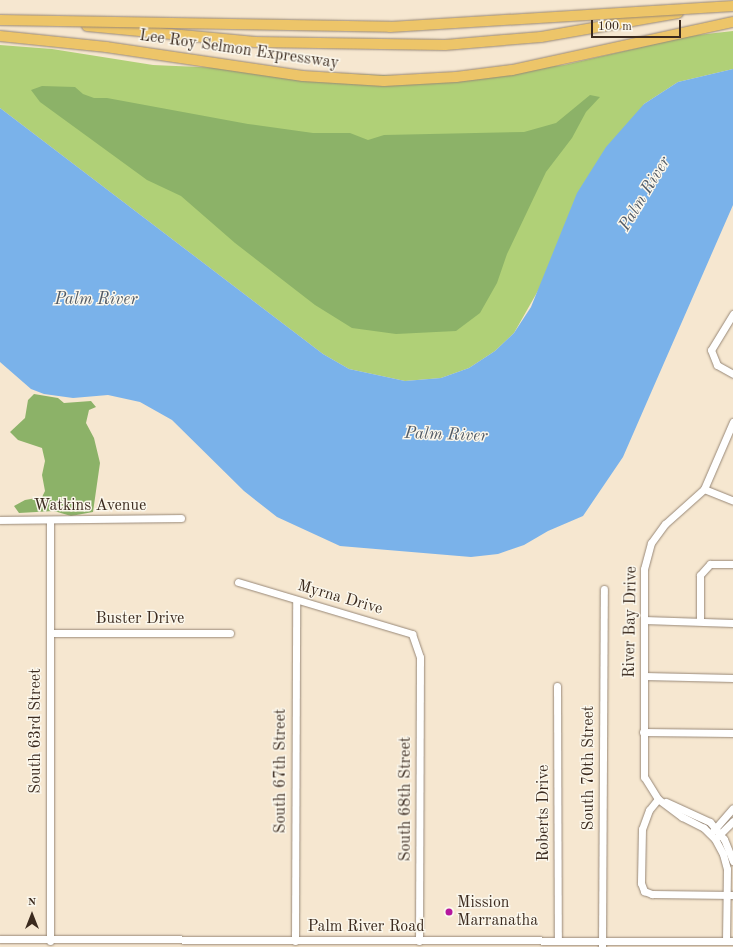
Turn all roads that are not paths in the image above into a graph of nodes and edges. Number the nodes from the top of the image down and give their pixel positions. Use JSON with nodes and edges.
{"nodes":[{"id":1,"x":733,"y":3,"type":"edge"},
{"id":2,"x":733,"y":6,"type":"edge"},
{"id":3,"x":0,"y":17,"type":"edge"},
{"id":4,"x":0,"y":20,"type":"edge"},
{"id":5,"x":733,"y":22,"type":"edge"},
{"id":6,"x":0,"y":36,"type":"edge"},
{"id":7,"x":733,"y":314,"type":"edge"},
{"id":8,"x":733,"y":374,"type":"edge"},
{"id":9,"x":733,"y":422,"type":"edge"},
{"id":10,"x":730,"y":434,"type":"edge"},
{"id":11,"x":704,"y":489,"type":"junction"},
{"id":12,"x":733,"y":501,"type":"edge"},
{"id":13,"x":181,"y":518,"type":"dead end"},
{"id":14,"x":0,"y":520,"type":"edge"},
{"id":15,"x":50,"y":521,"type":"junction"},
{"id":16,"x":733,"y":564,"type":"edge"},
{"id":17,"x":238,"y":582,"type":"dead end"},
{"id":18,"x":604,"y":589,"type":"dead end"},
{"id":19,"x":296,"y":600,"type":"junction"},
{"id":20,"x":644,"y":620,"type":"junction"},
{"id":21,"x":700,"y":621,"type":"junction"},
{"id":22,"x":733,"y":623,"type":"edge"},
{"id":23,"x":51,"y":633,"type":"junction"},
{"id":24,"x":230,"y":634,"type":"dead end"},
{"id":25,"x":420,"y":656,"type":"joint"},
{"id":26,"x":644,"y":676,"type":"junction"},
{"id":27,"x":733,"y":678,"type":"edge"},
{"id":28,"x":557,"y":686,"type":"dead end"},
{"id":29,"x":644,"y":732,"type":"junction"},
{"id":30,"x":733,"y":733,"type":"edge"},
{"id":31,"x":658,"y":799,"type":"junction"},
{"id":32,"x":733,"y":808,"type":"edge"},
{"id":33,"x":733,"y":821,"type":"edge"},
{"id":34,"x":715,"y":834,"type":"junction"},
{"id":35,"x":733,"y":861,"type":"edge"},
{"id":36,"x":730,"y":895,"type":"edge"},
{"id":37,"x":1,"y":940,"type":"edge"},
{"id":38,"x":50,"y":941,"type":"junction"},
{"id":39,"x":295,"y":941,"type":"junction"},
{"id":40,"x":419,"y":941,"type":"junction"},
{"id":41,"x":558,"y":941,"type":"junction"},
{"id":42,"x":729,"y":941,"type":"edge"},
{"id":43,"x":234,"y":944,"type":"edge"},
{"id":44,"x":507,"y":944,"type":"edge"},
{"id":45,"x":602,"y":944,"type":"edge"},
{"id":46,"x":670,"y":944,"type":"edge"}],
"edges":[{"from":1,"to":3,"type":"highway","name":"Lee Roy Selmon Expressway"},
{"from":2,"to":4,"type":"highway","bridge":true},
{"from":5,"to":6,"type":"highway","name":"Lee Roy Selmon Expressway"},
{"from":7,"to":8,"type":"street"},
{"from":9,"to":10,"type":"street","name":"River Bay Drive"},
{"from":10,"to":11,"type":"street","name":"River Bay Drive"},
{"from":11,"to":12,"type":"street"},
{"from":11,"to":20,"type":"street","name":"River Bay Drive"},
{"from":13,"to":15,"type":"street","name":"Watkins Avenue"},
{"from":14,"to":15,"type":"street","name":"Watkins Avenue"},
{"from":15,"to":23,"type":"street","name":"South 63rd Street"},
{"from":16,"to":21,"type":"street"},
{"from":17,"to":19,"type":"street","name":"Myrna Drive"},
{"from":18,"to":45,"type":"street","name":"South 70th Street"},
{"from":19,"to":25,"type":"street","name":"Myrna Drive"},
{"from":19,"to":39,"type":"street","name":"South 67th Street"},
{"from":20,"to":21,"type":"street"},
{"from":20,"to":26,"type":"street","name":"River Bay Drive"},
{"from":21,"to":22,"type":"street"},
{"from":23,"to":24,"type":"street","name":"Buster Drive"},
{"from":23,"to":38,"type":"street","name":"South 63rd Street"},
{"from":25,"to":40,"type":"street","name":"South 68th Street"},
{"from":26,"to":27,"type":"street"},
{"from":26,"to":29,"type":"street","name":"River Bay Drive"},
{"from":28,"to":41,"type":"street","name":"Roberts Drive"},
{"from":29,"to":30,"type":"street"},
{"from":29,"to":31,"type":"street","name":"River Bay Drive"},
{"from":31,"to":34,"type":"street","name":"River Bay Drive"},
{"from":31,"to":36,"type":"street"},
{"from":32,"to":34,"type":"street"},
{"from":33,"to":34,"type":"street"},
{"from":34,"to":35,"type":"street"},
{"from":34,"to":36,"type":"street"},
{"from":36,"to":42,"type":"street"},
{"from":37,"to":38,"type":"street","name":"Palm River Road"},
{"from":38,"to":43,"type":"street","name":"Palm River Road"},
{"from":39,"to":40,"type":"street","name":"Palm River Road"},
{"from":39,"to":43,"type":"street","name":"Palm River Road"},
{"from":40,"to":44,"type":"street","name":"Palm River Road"},
{"from":41,"to":44,"type":"street","name":"Palm River Road"},
{"from":41,"to":45,"type":"street","name":"Palm River Road"},
{"from":42,"to":46,"type":"street","name":"Palm River Road"},
{"from":45,"to":46,"type":"street","name":"Palm River Road"}]}
